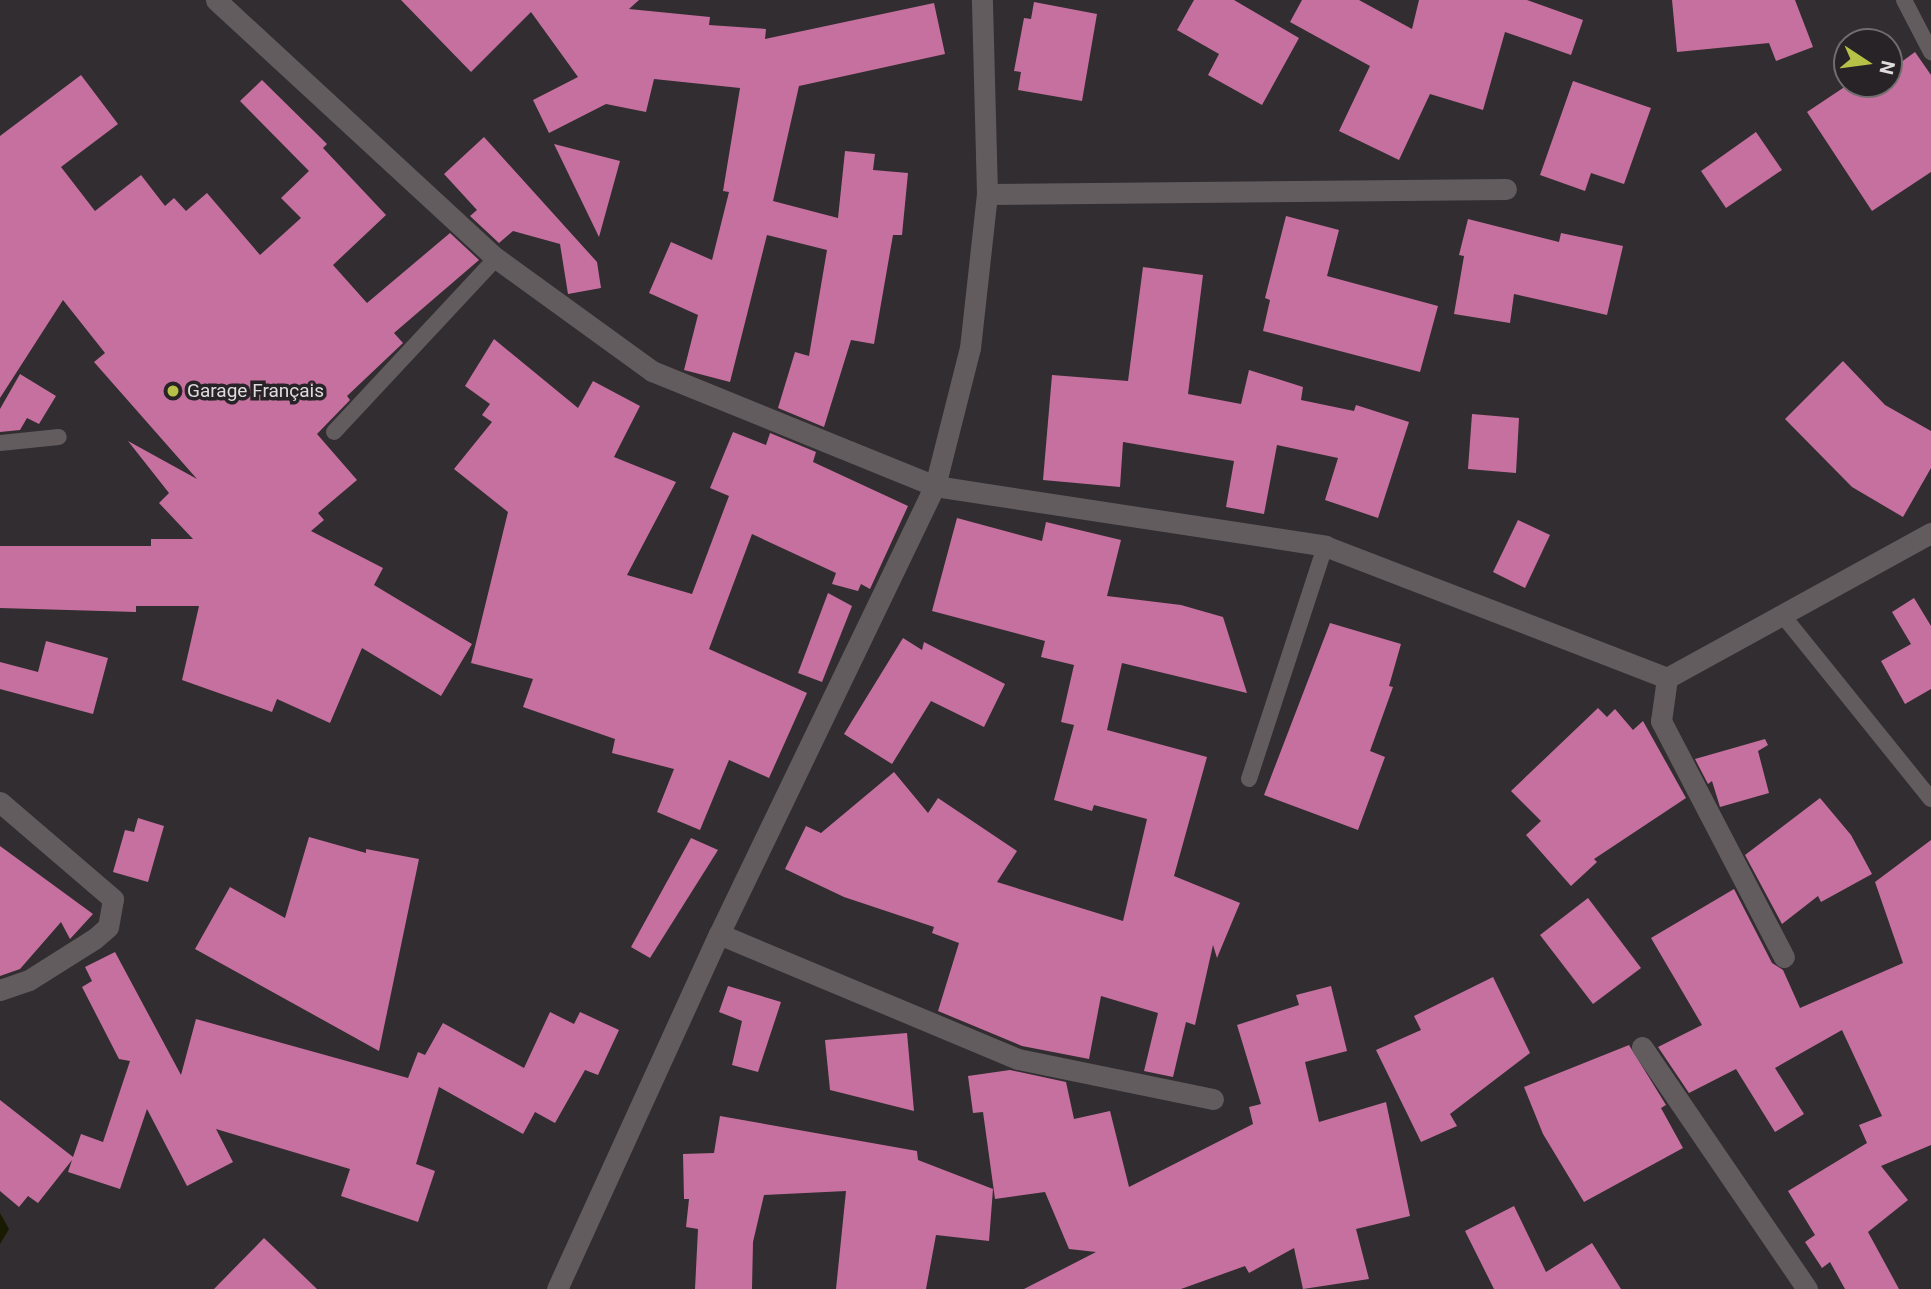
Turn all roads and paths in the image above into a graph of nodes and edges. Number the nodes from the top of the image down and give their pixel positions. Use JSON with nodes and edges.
{"nodes":[{"id":1,"x":216,"y":0,"type":"edge"},
{"id":2,"x":982,"y":0,"type":"edge"},
{"id":3,"x":1904,"y":0,"type":"edge"},
{"id":4,"x":1931,"y":52,"type":"edge"},
{"id":5,"x":1506,"y":190,"type":"dead end"},
{"id":6,"x":987,"y":194,"type":"junction"},
{"id":7,"x":496,"y":258,"type":"junction"},
{"id":8,"x":334,"y":432,"type":"dead end"},
{"id":9,"x":59,"y":437,"type":"dead end"},
{"id":10,"x":0,"y":443,"type":"edge"},
{"id":11,"x":935,"y":486,"type":"junction"},
{"id":12,"x":1931,"y":533,"type":"edge"},
{"id":13,"x":1325,"y":546,"type":"junction"},
{"id":14,"x":1784,"y":617,"type":"junction"},
{"id":15,"x":1667,"y":678,"type":"junction"},
{"id":16,"x":1249,"y":779,"type":"dead end"},
{"id":17,"x":1931,"y":799,"type":"edge"},
{"id":18,"x":0,"y":802,"type":"edge"},
{"id":19,"x":719,"y":934,"type":"junction"},
{"id":20,"x":1784,"y":957,"type":"dead end"},
{"id":21,"x":0,"y":990,"type":"edge"},
{"id":22,"x":1642,"y":1047,"type":"dead end"},
{"id":23,"x":1213,"y":1099,"type":"dead end"},
{"id":24,"x":557,"y":1289,"type":"edge"},
{"id":25,"x":1807,"y":1289,"type":"edge"}],
"edges":[{"from":1,"to":7,"type":"street"},
{"from":2,"to":6,"type":"street"},
{"from":3,"to":4,"type":"lane"},
{"from":5,"to":6,"type":"street"},
{"from":6,"to":11,"type":"street"},
{"from":7,"to":8,"type":"lane"},
{"from":7,"to":11,"type":"street"},
{"from":9,"to":10,"type":"lane"},
{"from":11,"to":13,"type":"street"},
{"from":11,"to":19,"type":"street"},
{"from":12,"to":14,"type":"street"},
{"from":13,"to":15,"type":"street"},
{"from":13,"to":16,"type":"lane"},
{"from":14,"to":15,"type":"street"},
{"from":14,"to":17,"type":"lane"},
{"from":15,"to":20,"type":"street"},
{"from":18,"to":21,"type":"street"},
{"from":19,"to":23,"type":"street"},
{"from":19,"to":24,"type":"street"},
{"from":22,"to":25,"type":"street"}]}
